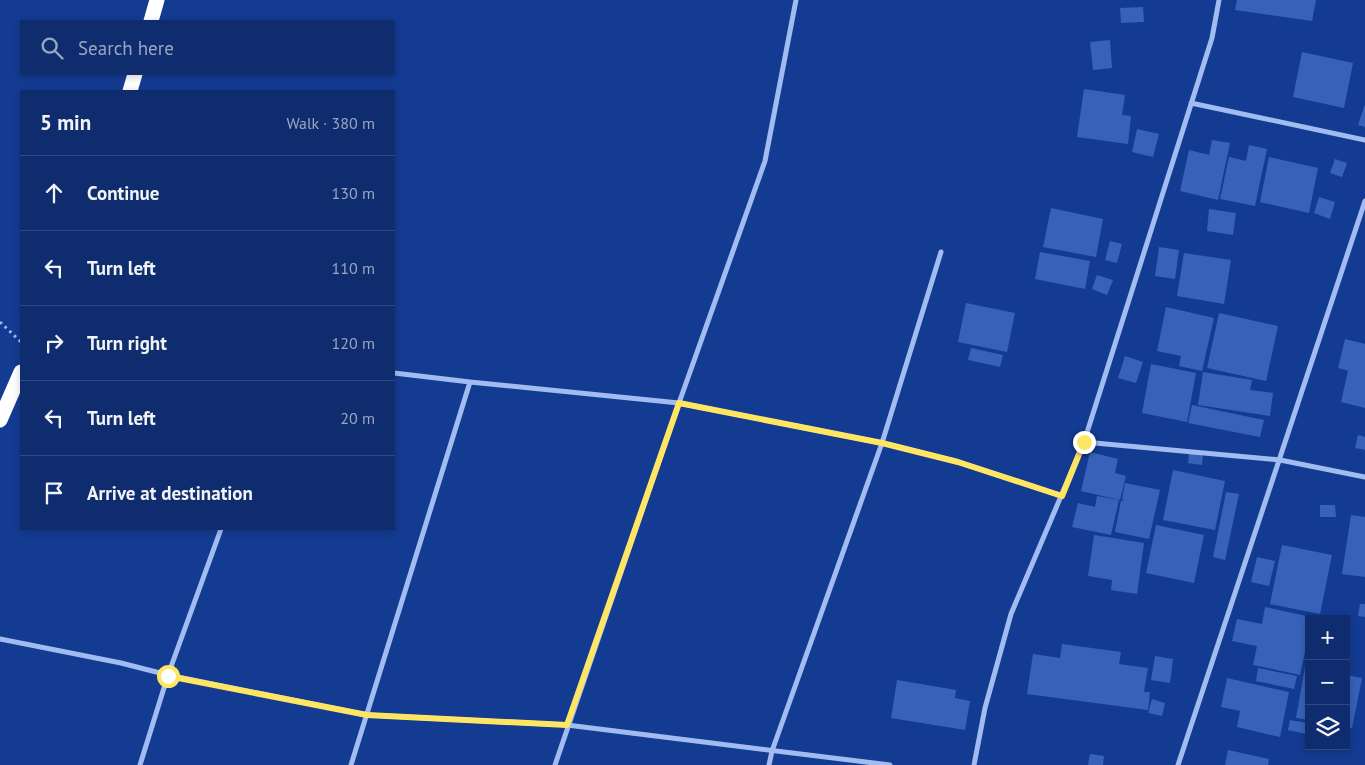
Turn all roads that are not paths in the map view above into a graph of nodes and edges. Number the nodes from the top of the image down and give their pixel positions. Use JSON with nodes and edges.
{"nodes":[{"id":1,"x":157,"y":0,"type":"edge"},
{"id":2,"x":796,"y":0,"type":"edge"},
{"id":3,"x":1219,"y":0,"type":"edge"},
{"id":4,"x":151,"y":20,"type":"edge"},
{"id":5,"x":135,"y":75,"type":"edge"},
{"id":6,"x":130,"y":90,"type":"edge"},
{"id":7,"x":1191,"y":103,"type":"junction"},
{"id":8,"x":1365,"y":140,"type":"edge"},
{"id":9,"x":1365,"y":201,"type":"edge"},
{"id":10,"x":942,"y":252,"type":"dead end"},
{"id":11,"x":395,"y":373,"type":"edge"},
{"id":12,"x":20,"y":374,"type":"edge"},
{"id":13,"x":470,"y":382,"type":"junction"},
{"id":14,"x":679,"y":403,"type":"junction"},
{"id":15,"x":0,"y":420,"type":"edge"},
{"id":16,"x":1084,"y":442,"type":"junction"},
{"id":17,"x":882,"y":443,"type":"junction"},
{"id":18,"x":1280,"y":460,"type":"junction"},
{"id":19,"x":1365,"y":477,"type":"edge"},
{"id":20,"x":1062,"y":496,"type":"junction"},
{"id":21,"x":221,"y":530,"type":"edge"},
{"id":22,"x":0,"y":639,"type":"edge"},
{"id":23,"x":168,"y":676,"type":"junction"},
{"id":24,"x":367,"y":715,"type":"junction"},
{"id":25,"x":567,"y":725,"type":"junction"},
{"id":26,"x":772,"y":751,"type":"junction"},
{"id":27,"x":140,"y":765,"type":"edge"},
{"id":28,"x":351,"y":765,"type":"edge"},
{"id":29,"x":555,"y":765,"type":"edge"},
{"id":30,"x":768,"y":765,"type":"edge"},
{"id":31,"x":890,"y":765,"type":"edge"},
{"id":32,"x":974,"y":765,"type":"edge"},
{"id":33,"x":1178,"y":765,"type":"edge"}],
"edges":[{"from":1,"to":4,"type":"highway"},
{"from":2,"to":14,"type":"street"},
{"from":3,"to":7,"type":"street"},
{"from":5,"to":6,"type":"highway"},
{"from":7,"to":8,"type":"street"},
{"from":7,"to":16,"type":"street"},
{"from":9,"to":18,"type":"street"},
{"from":10,"to":17,"type":"street"},
{"from":11,"to":13,"type":"street"},
{"from":12,"to":15,"type":"highway"},
{"from":13,"to":14,"type":"street"},
{"from":13,"to":24,"type":"street"},
{"from":14,"to":17,"type":"street"},
{"from":14,"to":25,"type":"street"},
{"from":16,"to":18,"type":"street"},
{"from":16,"to":20,"type":"street"},
{"from":17,"to":20,"type":"street"},
{"from":17,"to":26,"type":"street"},
{"from":18,"to":19,"type":"street"},
{"from":18,"to":33,"type":"street"},
{"from":20,"to":32,"type":"street"},
{"from":21,"to":23,"type":"street"},
{"from":22,"to":23,"type":"street"},
{"from":23,"to":24,"type":"street"},
{"from":23,"to":27,"type":"street"},
{"from":24,"to":25,"type":"street"},
{"from":24,"to":28,"type":"street"},
{"from":25,"to":26,"type":"street"},
{"from":25,"to":29,"type":"street"},
{"from":26,"to":30,"type":"street"},
{"from":26,"to":31,"type":"street"}]}
